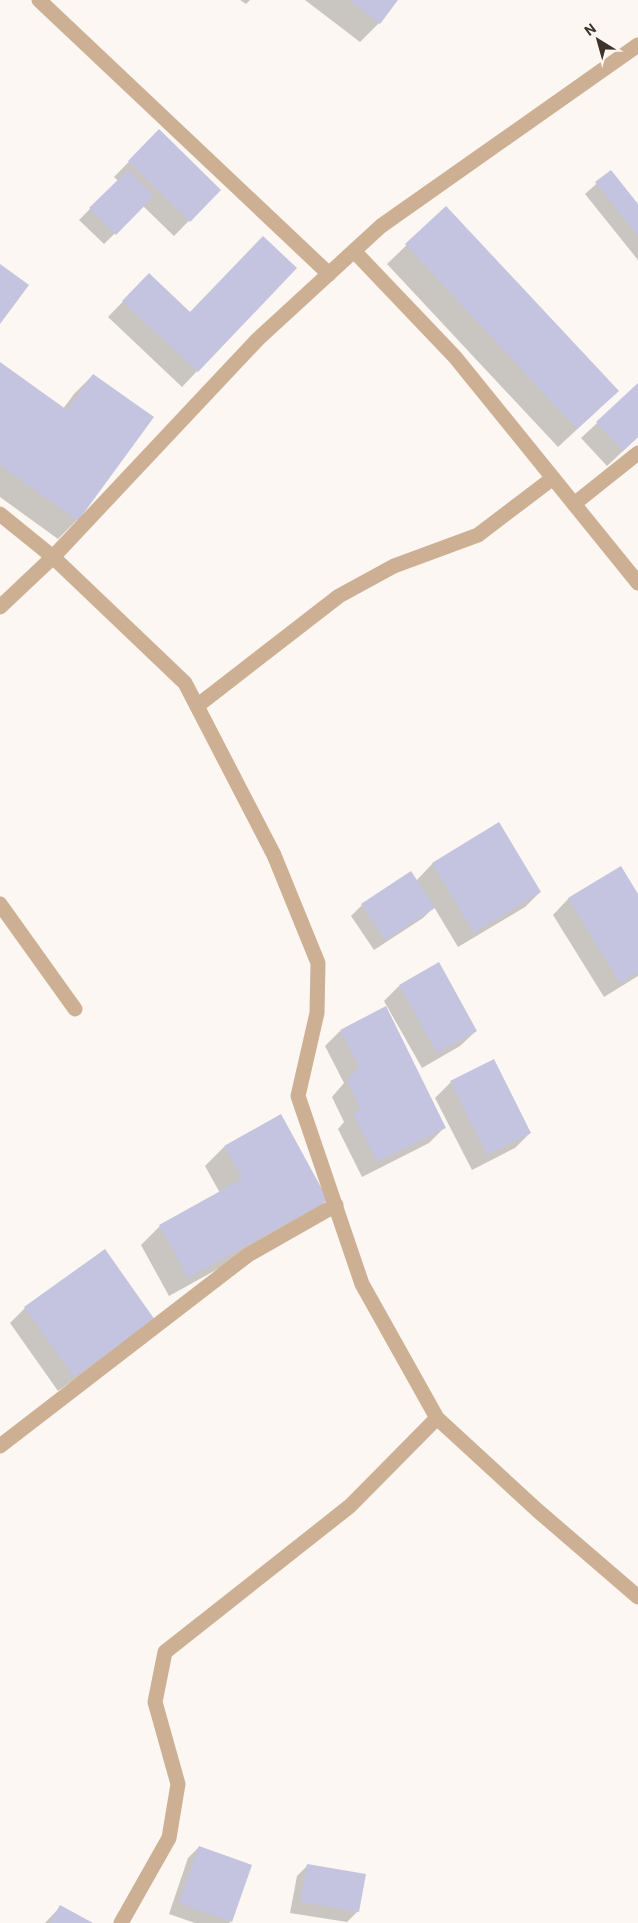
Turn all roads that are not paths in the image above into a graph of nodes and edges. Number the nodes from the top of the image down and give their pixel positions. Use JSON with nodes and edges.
{"nodes":[{"id":1,"x":40,"y":0,"type":"edge"},
{"id":2,"x":638,"y":45,"type":"edge"},
{"id":3,"x":354,"y":251,"type":"junction"},
{"id":4,"x":329,"y":274,"type":"junction"},
{"id":5,"x":638,"y":453,"type":"edge"},
{"id":6,"x":553,"y":478,"type":"junction"},
{"id":7,"x":574,"y":504,"type":"junction"},
{"id":8,"x":0,"y":514,"type":"edge"},
{"id":9,"x":53,"y":557,"type":"junction"},
{"id":10,"x":638,"y":584,"type":"edge"},
{"id":11,"x":0,"y":607,"type":"edge"},
{"id":12,"x":197,"y":706,"type":"junction"},
{"id":13,"x":0,"y":904,"type":"edge"},
{"id":14,"x":75,"y":1009,"type":"dead end"},
{"id":15,"x":336,"y":1205,"type":"junction"},
{"id":16,"x":437,"y":1418,"type":"junction"},
{"id":17,"x":0,"y":1446,"type":"edge"},
{"id":18,"x":638,"y":1597,"type":"edge"},
{"id":19,"x":121,"y":1923,"type":"edge"}],
"edges":[{"from":1,"to":4,"type":"street"},
{"from":2,"to":3,"type":"street"},
{"from":3,"to":4,"type":"street"},
{"from":3,"to":6,"type":"street"},
{"from":4,"to":9,"type":"street"},
{"from":5,"to":7,"type":"street"},
{"from":6,"to":7,"type":"street"},
{"from":6,"to":12,"type":"street"},
{"from":7,"to":10,"type":"street"},
{"from":8,"to":9,"type":"street"},
{"from":9,"to":11,"type":"street"},
{"from":9,"to":12,"type":"street"},
{"from":12,"to":15,"type":"street"},
{"from":13,"to":14,"type":"street"},
{"from":15,"to":16,"type":"street"},
{"from":15,"to":17,"type":"street"},
{"from":16,"to":18,"type":"street"},
{"from":16,"to":19,"type":"street"}]}
